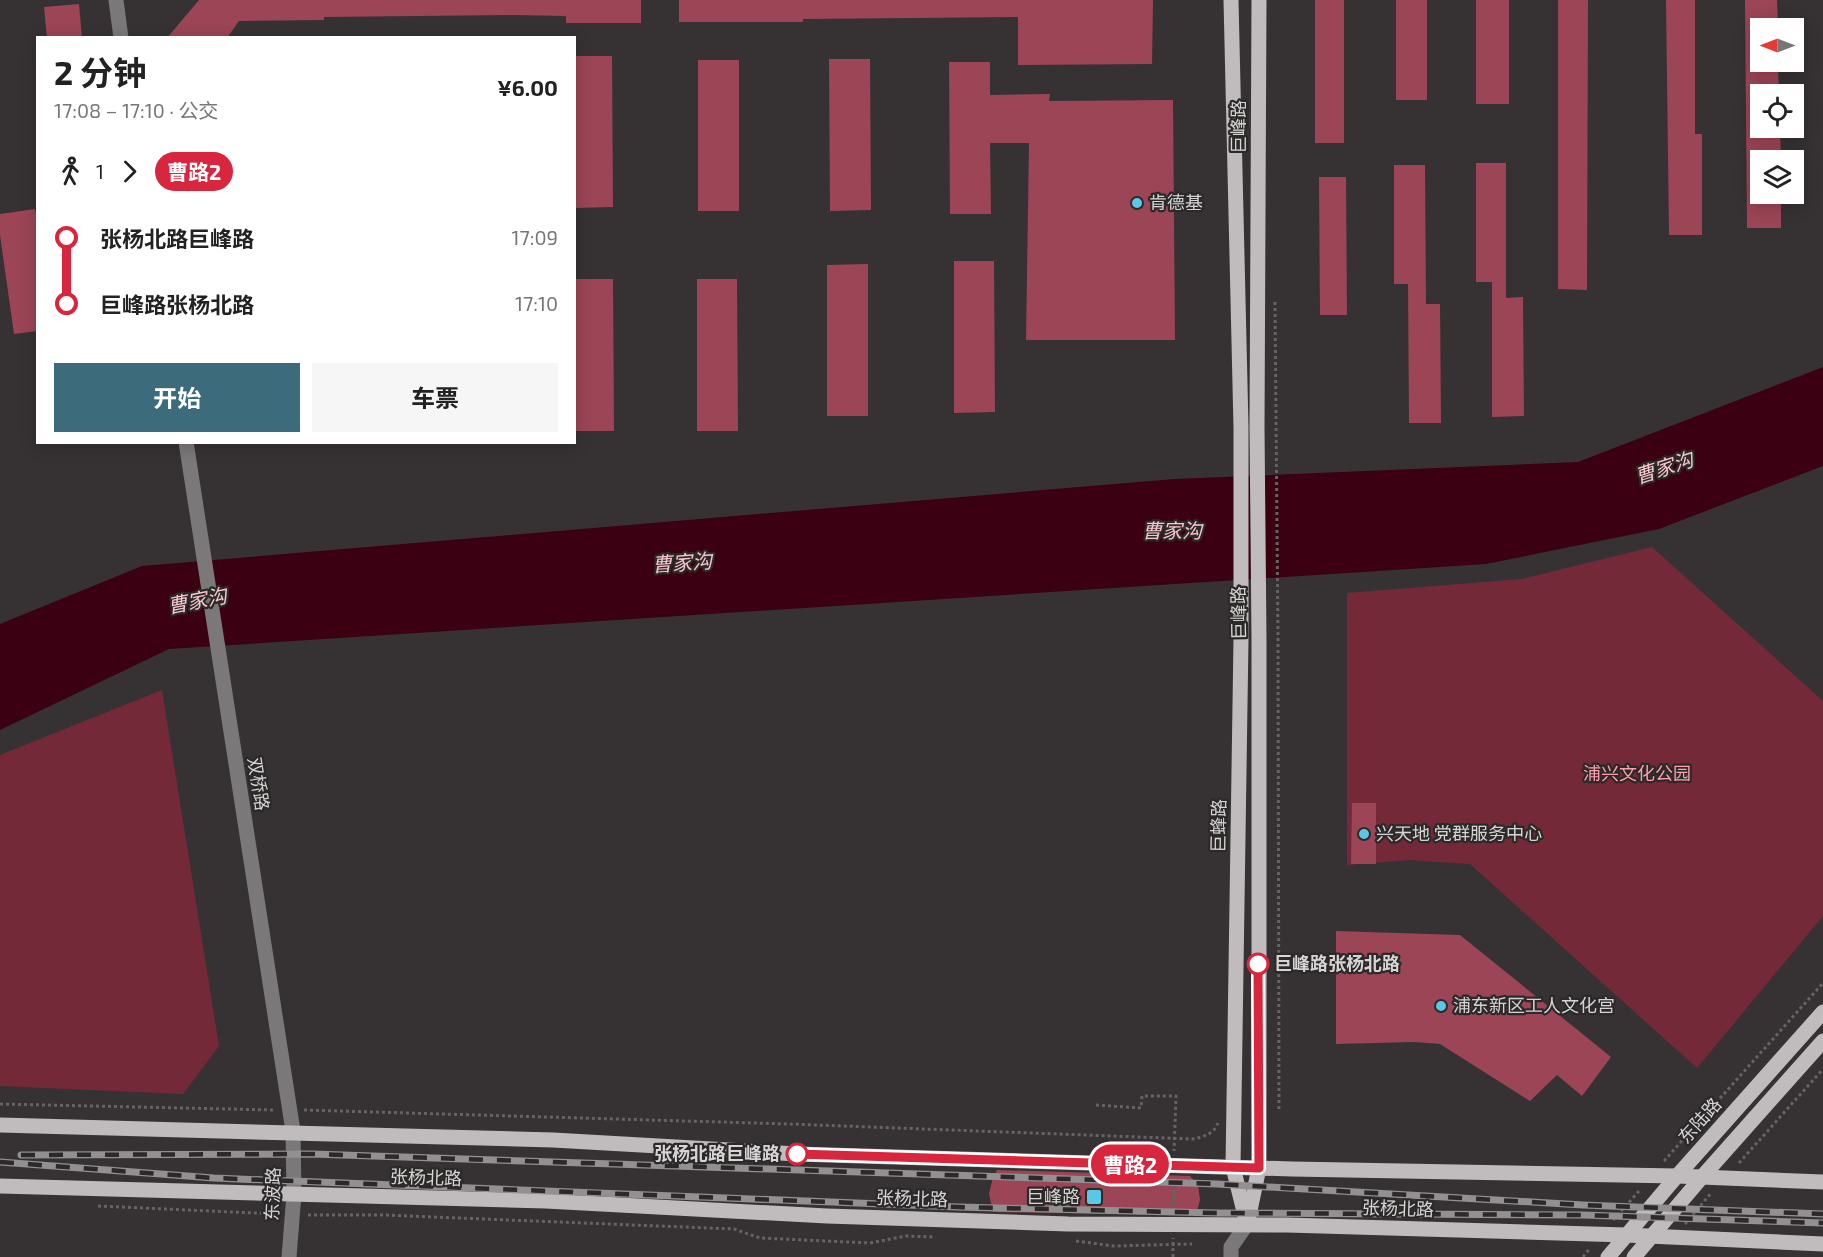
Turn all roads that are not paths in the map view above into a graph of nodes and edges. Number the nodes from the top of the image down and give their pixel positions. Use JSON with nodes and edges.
{"nodes":[{"id":1,"x":116,"y":0,"type":"edge"},
{"id":2,"x":1231,"y":0,"type":"edge"},
{"id":3,"x":1259,"y":0,"type":"edge"},
{"id":4,"x":122,"y":36,"type":"edge"},
{"id":5,"x":1241,"y":427,"type":"joint"},
{"id":6,"x":186,"y":444,"type":"edge"},
{"id":7,"x":1823,"y":1012,"type":"edge"},
{"id":8,"x":1823,"y":1041,"type":"edge"},
{"id":9,"x":0,"y":1125,"type":"edge"},
{"id":10,"x":293,"y":1131,"type":"junction"},
{"id":11,"x":1233,"y":1167,"type":"junction"},
{"id":12,"x":1259,"y":1168,"type":"junction"},
{"id":13,"x":1677,"y":1176,"type":"junction"},
{"id":14,"x":1702,"y":1177,"type":"junction"},
{"id":15,"x":1823,"y":1182,"type":"edge"},
{"id":16,"x":0,"y":1186,"type":"edge"},
{"id":17,"x":294,"y":1194,"type":"junction"},
{"id":18,"x":1247,"y":1224,"type":"junction"},
{"id":19,"x":1626,"y":1235,"type":"junction"},
{"id":20,"x":1651,"y":1236,"type":"junction"},
{"id":21,"x":1823,"y":1244,"type":"edge"},
{"id":22,"x":289,"y":1257,"type":"edge"},
{"id":23,"x":1231,"y":1257,"type":"edge"},
{"id":24,"x":1608,"y":1257,"type":"edge"},
{"id":25,"x":1634,"y":1257,"type":"edge"}],
"edges":[{"from":1,"to":4,"type":"street"},
{"from":2,"to":5,"type":"main road","name":"巨峰路"},
{"from":3,"to":12,"type":"main road","name":"巨峰路"},
{"from":5,"to":11,"type":"main road","name":"巨蜂路"},
{"from":6,"to":10,"type":"street","name":"双桥路"},
{"from":7,"to":13,"type":"main road","name":"东陆路"},
{"from":8,"to":14,"type":"main road"},
{"from":9,"to":10,"type":"main road","name":"张杨北路"},
{"from":10,"to":11,"type":"main road","name":"张杨北路"},
{"from":10,"to":17,"type":"street","name":"东波路"},
{"from":11,"to":12,"type":"main road","name":"张杨北路"},
{"from":11,"to":18,"type":"main road","name":"巨蜂路"},
{"from":12,"to":13,"type":"main road","name":"张杨北路"},
{"from":12,"to":18,"type":"main road","name":"巨峰路"},
{"from":13,"to":14,"type":"main road","name":"张杨北路"},
{"from":13,"to":19,"type":"main road","name":"东陆路"},
{"from":14,"to":15,"type":"main road","name":"张杨北路"},
{"from":14,"to":20,"type":"main road"},
{"from":16,"to":17,"type":"main road","name":"张杨北路"},
{"from":17,"to":18,"type":"main road","name":"张杨北路"},
{"from":17,"to":22,"type":"street","name":"东波路"},
{"from":18,"to":19,"type":"main road","name":"张杨北路"},
{"from":18,"to":23,"type":"street"},
{"from":19,"to":20,"type":"main road","name":"张杨北路"},
{"from":19,"to":24,"type":"main road","name":"东陆路"},
{"from":20,"to":21,"type":"main road","name":"张杨北路"},
{"from":20,"to":25,"type":"main road"}]}
